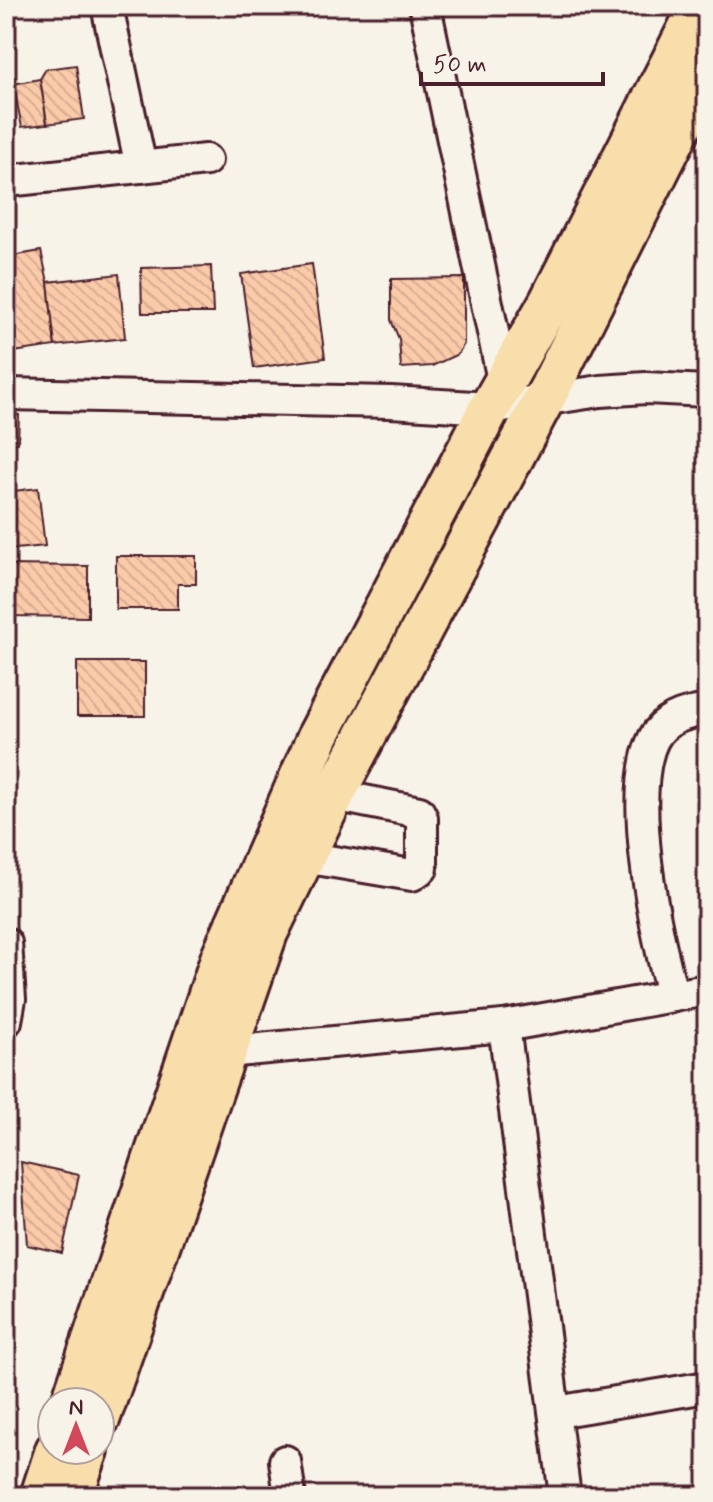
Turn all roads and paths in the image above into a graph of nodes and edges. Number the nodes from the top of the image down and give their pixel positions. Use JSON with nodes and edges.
{"nodes":[{"id":1,"x":107,"y":6,"type":"edge"},
{"id":2,"x":425,"y":6,"type":"edge"},
{"id":3,"x":700,"y":6,"type":"edge"},
{"id":4,"x":707,"y":74,"type":"edge"},
{"id":5,"x":206,"y":160,"type":"dead end"},
{"id":6,"x":141,"y":167,"type":"junction"},
{"id":7,"x":6,"y":181,"type":"edge"},
{"id":8,"x":707,"y":391,"type":"edge"},
{"id":9,"x":6,"y":394,"type":"edge"},
{"id":10,"x":497,"y":396,"type":"junction"},
{"id":11,"x":542,"y":401,"type":"junction"},
{"id":12,"x":707,"y":710,"type":"edge"},
{"id":13,"x":334,"y":795,"type":"junction"},
{"id":14,"x":304,"y":857,"type":"junction"},
{"id":15,"x":6,"y":943,"type":"edge"},
{"id":16,"x":707,"y":990,"type":"edge"},
{"id":17,"x":673,"y":996,"type":"junction"},
{"id":18,"x":6,"y":1021,"type":"edge"},
{"id":19,"x":504,"y":1026,"type":"junction"},
{"id":20,"x":226,"y":1052,"type":"junction"},
{"id":21,"x":77,"y":1386,"type":"edge"},
{"id":22,"x":111,"y":1386,"type":"edge"},
{"id":23,"x":707,"y":1387,"type":"edge"},
{"id":24,"x":556,"y":1412,"type":"junction"},
{"id":25,"x":285,"y":1461,"type":"dead end"},
{"id":26,"x":51,"y":1466,"type":"edge"},
{"id":27,"x":82,"y":1466,"type":"edge"},
{"id":28,"x":41,"y":1496,"type":"edge"},
{"id":29,"x":72,"y":1496,"type":"edge"},
{"id":30,"x":290,"y":1496,"type":"edge"},
{"id":31,"x":565,"y":1496,"type":"edge"}],
"edges":[{"from":1,"to":6,"type":"street"},
{"from":2,"to":10,"type":"street"},
{"from":3,"to":10,"type":"main road"},
{"from":4,"to":11,"type":"main road"},
{"from":5,"to":6,"type":"street"},
{"from":6,"to":7,"type":"street"},
{"from":8,"to":11,"type":"street"},
{"from":9,"to":10,"type":"street"},
{"from":10,"to":11,"type":"street"},
{"from":10,"to":21,"type":"main road"},
{"from":11,"to":13,"type":"main road"},
{"from":12,"to":17,"type":"street"},
{"from":13,"to":14,"type":"main road"},
{"from":13,"to":14,"type":"street"},
{"from":14,"to":20,"type":"main road"},
{"from":15,"to":18,"type":"street"},
{"from":16,"to":17,"type":"street"},
{"from":17,"to":19,"type":"street"},
{"from":19,"to":20,"type":"street"},
{"from":19,"to":24,"type":"street"},
{"from":20,"to":22,"type":"main road"},
{"from":23,"to":24,"type":"street"},
{"from":24,"to":31,"type":"street"},
{"from":25,"to":30,"type":"street"},
{"from":26,"to":28,"type":"main road"},
{"from":27,"to":29,"type":"main road"}]}
